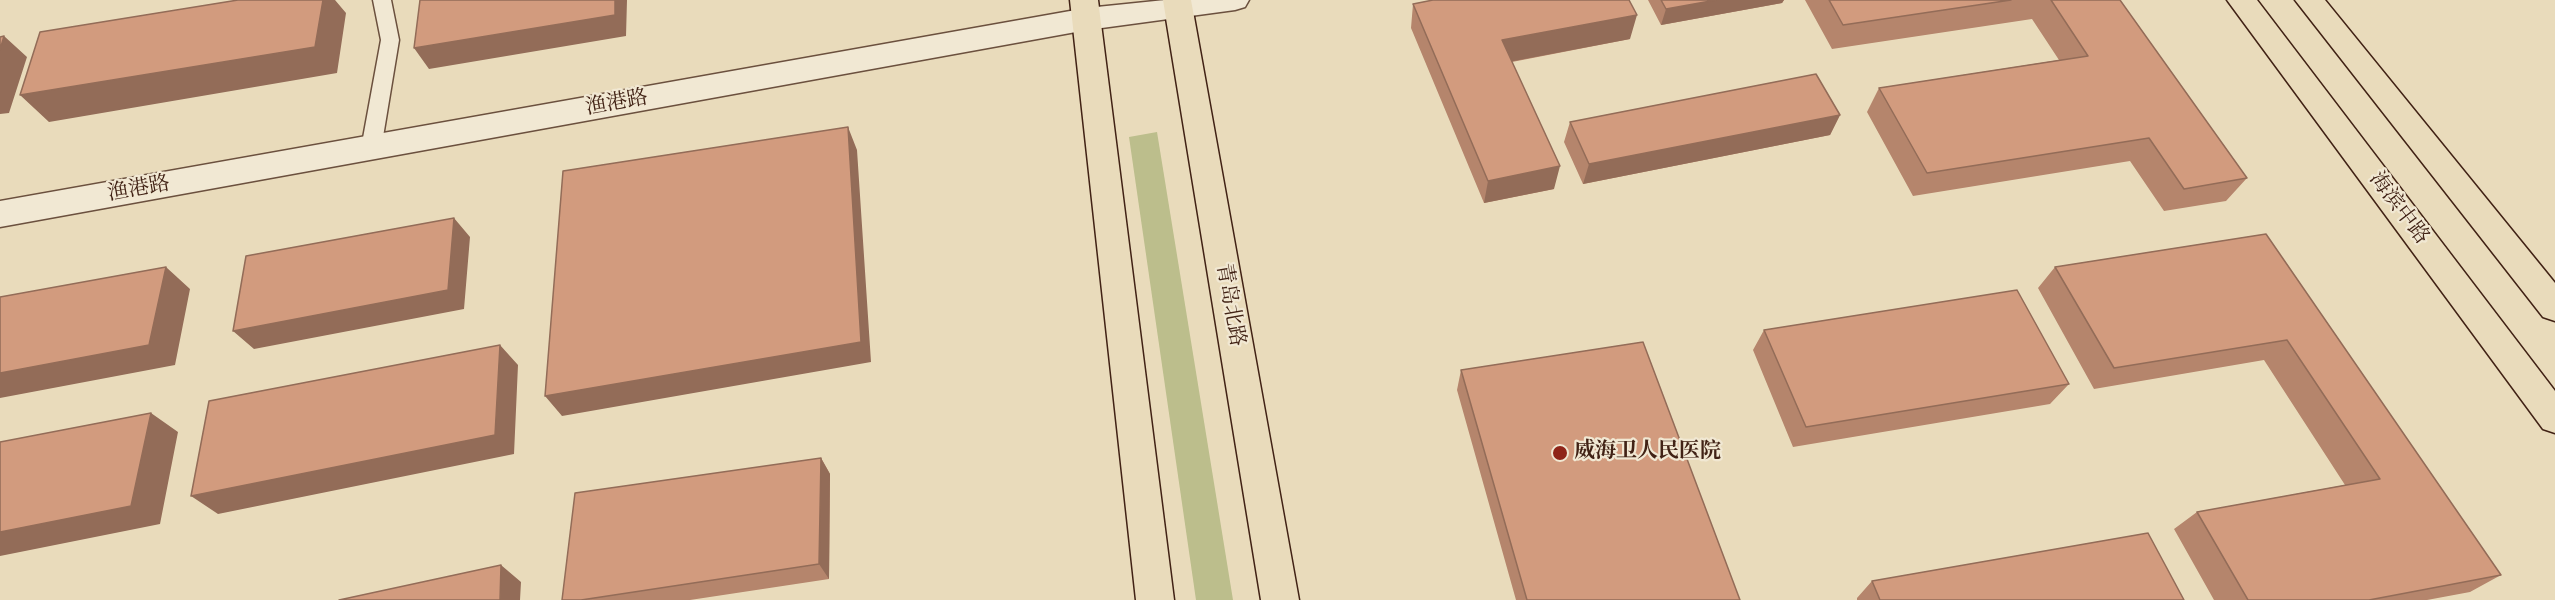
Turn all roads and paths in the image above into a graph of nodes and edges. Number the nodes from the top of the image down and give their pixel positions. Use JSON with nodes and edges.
{"nodes":[{"id":1,"x":382,"y":0,"type":"edge"},
{"id":2,"x":1235,"y":0,"type":"edge"},
{"id":3,"x":2241,"y":0,"type":"edge"},
{"id":4,"x":2309,"y":0,"type":"edge"},
{"id":5,"x":1178,"y":5,"type":"edge"},
{"id":6,"x":1086,"y":10,"type":"edge"},
{"id":7,"x":371,"y":149,"type":"junction"},
{"id":8,"x":0,"y":214,"type":"edge"},
{"id":9,"x":2555,"y":307,"type":"edge"},
{"id":10,"x":2555,"y":418,"type":"edge"},
{"id":11,"x":1155,"y":600,"type":"edge"},
{"id":12,"x":1280,"y":600,"type":"edge"}],
"edges":[{"from":1,"to":7,"type":"lane"},
{"from":2,"to":5,"type":"street","name":"渔港路"},
{"from":3,"to":10,"type":"main road","name":"海滨中路"},
{"from":4,"to":9,"type":"main road"},
{"from":5,"to":6,"type":"street","name":"渔港路"},
{"from":5,"to":12,"type":"main road","name":"青岛北路"},
{"from":6,"to":7,"type":"street","name":"渔港路"},
{"from":6,"to":11,"type":"main road"},
{"from":7,"to":8,"type":"street","name":"渔港路"}]}
